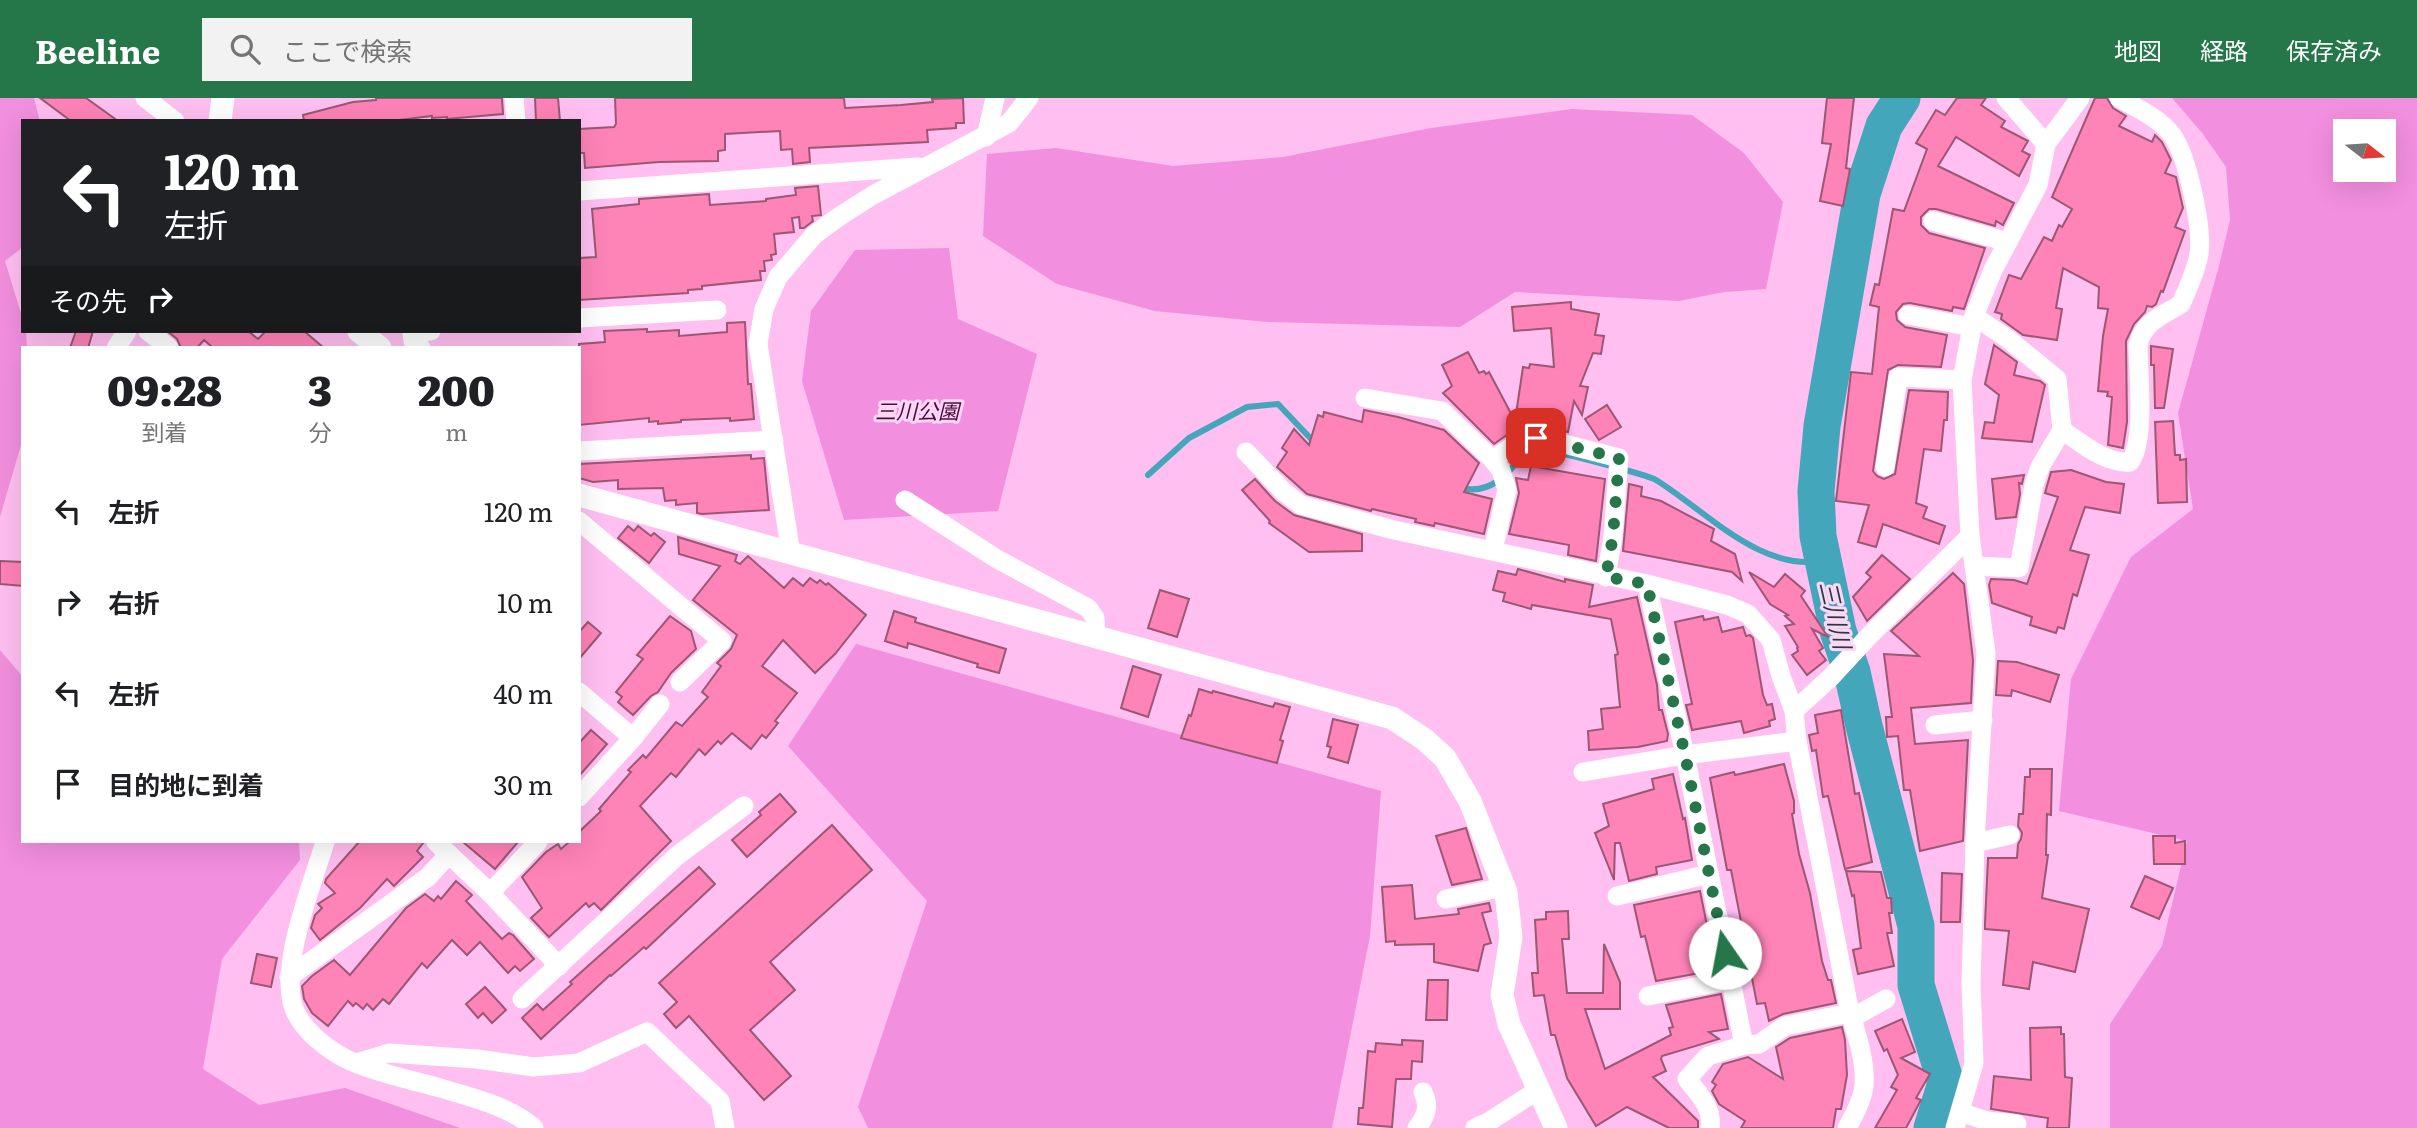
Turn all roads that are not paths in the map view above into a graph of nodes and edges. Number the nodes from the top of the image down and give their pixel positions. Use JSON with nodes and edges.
{"nodes":[{"id":1,"x":145,"y":98,"type":"edge"},
{"id":2,"x":223,"y":98,"type":"edge"},
{"id":3,"x":514,"y":98,"type":"edge"},
{"id":4,"x":995,"y":98,"type":"edge"},
{"id":5,"x":1029,"y":98,"type":"edge"},
{"id":6,"x":2006,"y":98,"type":"edge"},
{"id":7,"x":2080,"y":98,"type":"edge"},
{"id":8,"x":2119,"y":98,"type":"edge"},
{"id":9,"x":172,"y":119,"type":"edge"},
{"id":10,"x":220,"y":119,"type":"edge"},
{"id":11,"x":516,"y":119,"type":"edge"},
{"id":12,"x":986,"y":137,"type":"junction"},
{"id":13,"x":2046,"y":145,"type":"junction"},
{"id":14,"x":926,"y":167,"type":"junction"},
{"id":15,"x":581,"y":191,"type":"edge"},
{"id":16,"x":1933,"y":221,"type":"dead end"},
{"id":17,"x":2008,"y":242,"type":"junction"},
{"id":18,"x":717,"y":310,"type":"dead end"},
{"id":19,"x":1908,"y":315,"type":"dead end"},
{"id":20,"x":581,"y":318,"type":"edge"},
{"id":21,"x":1973,"y":321,"type":"junction"},
{"id":22,"x":150,"y":333,"type":"edge"},
{"id":23,"x":361,"y":333,"type":"edge"},
{"id":24,"x":167,"y":346,"type":"edge"},
{"id":25,"x":378,"y":346,"type":"edge"},
{"id":26,"x":1962,"y":380,"type":"junction"},
{"id":27,"x":1365,"y":398,"type":"dead end"},
{"id":28,"x":2062,"y":430,"type":"junction"},
{"id":29,"x":774,"y":440,"type":"junction"},
{"id":30,"x":581,"y":451,"type":"edge"},
{"id":31,"x":1247,"y":452,"type":"dead end"},
{"id":32,"x":1497,"y":465,"type":"junction"},
{"id":33,"x":1885,"y":467,"type":"dead end"},
{"id":34,"x":581,"y":496,"type":"edge"},
{"id":35,"x":905,"y":500,"type":"dead end"},
{"id":36,"x":581,"y":523,"type":"edge"},
{"id":37,"x":1970,"y":536,"type":"junction"},
{"id":38,"x":1493,"y":550,"type":"junction"},
{"id":39,"x":791,"y":554,"type":"junction"},
{"id":40,"x":1974,"y":566,"type":"junction"},
{"id":41,"x":1606,"y":577,"type":"junction"},
{"id":42,"x":1647,"y":584,"type":"junction"},
{"id":43,"x":1097,"y":637,"type":"junction"},
{"id":44,"x":680,"y":682,"type":"dead end"},
{"id":45,"x":581,"y":694,"type":"edge"},
{"id":46,"x":660,"y":704,"type":"dead end"},
{"id":47,"x":1794,"y":711,"type":"junction"},
{"id":48,"x":1983,"y":720,"type":"junction"},
{"id":49,"x":1935,"y":725,"type":"dead end"},
{"id":50,"x":633,"y":738,"type":"junction"},
{"id":51,"x":1797,"y":741,"type":"junction"},
{"id":52,"x":1685,"y":755,"type":"junction"},
{"id":53,"x":1583,"y":772,"type":"dead end"},
{"id":54,"x":581,"y":795,"type":"edge"},
{"id":55,"x":744,"y":806,"type":"dead end"},
{"id":56,"x":2010,"y":835,"type":"dead end"},
{"id":57,"x":325,"y":843,"type":"edge"},
{"id":58,"x":537,"y":843,"type":"edge"},
{"id":59,"x":1975,"y":844,"type":"junction"},
{"id":60,"x":442,"y":848,"type":"edge"},
{"id":61,"x":1709,"y":874,"type":"junction"},
{"id":62,"x":1504,"y":887,"type":"junction"},
{"id":63,"x":490,"y":893,"type":"junction"},
{"id":64,"x":1617,"y":896,"type":"dead end"},
{"id":65,"x":1446,"y":899,"type":"dead end"},
{"id":66,"x":559,"y":966,"type":"junction"},
{"id":67,"x":289,"y":977,"type":"junction"},
{"id":68,"x":1731,"y":980,"type":"junction"},
{"id":69,"x":1648,"y":996,"type":"dead end"},
{"id":70,"x":522,"y":999,"type":"dead end"},
{"id":71,"x":1886,"y":999,"type":"dead end"},
{"id":72,"x":1851,"y":1016,"type":"junction"},
{"id":73,"x":1744,"y":1045,"type":"junction"},
{"id":74,"x":355,"y":1063,"type":"junction"},
{"id":75,"x":1538,"y":1090,"type":"junction"},
{"id":76,"x":1423,"y":1093,"type":"dead end"},
{"id":77,"x":1958,"y":1120,"type":"edge"},
{"id":78,"x":2017,"y":1124,"type":"dead end"},
{"id":79,"x":534,"y":1128,"type":"edge"},
{"id":80,"x":725,"y":1128,"type":"edge"},
{"id":81,"x":1417,"y":1128,"type":"edge"},
{"id":82,"x":1475,"y":1128,"type":"edge"},
{"id":83,"x":1556,"y":1128,"type":"edge"},
{"id":84,"x":1710,"y":1128,"type":"edge"},
{"id":85,"x":1847,"y":1128,"type":"edge"}],
"edges":[{"from":1,"to":9,"type":"street"},
{"from":2,"to":10,"type":"street"},
{"from":3,"to":11,"type":"street"},
{"from":4,"to":12,"type":"street"},
{"from":5,"to":12,"type":"street"},
{"from":6,"to":13,"type":"street"},
{"from":7,"to":13,"type":"street"},
{"from":8,"to":28,"type":"street"},
{"from":12,"to":14,"type":"street"},
{"from":13,"to":17,"type":"street"},
{"from":14,"to":15,"type":"street"},
{"from":14,"to":29,"type":"street"},
{"from":16,"to":17,"type":"street"},
{"from":17,"to":21,"type":"street"},
{"from":18,"to":20,"type":"street"},
{"from":19,"to":21,"type":"street"},
{"from":21,"to":26,"type":"street"},
{"from":21,"to":28,"type":"street"},
{"from":22,"to":24,"type":"street"},
{"from":23,"to":25,"type":"street"},
{"from":26,"to":33,"type":"street"},
{"from":26,"to":37,"type":"street"},
{"from":27,"to":32,"type":"street"},
{"from":28,"to":40,"type":"street"},
{"from":29,"to":30,"type":"street"},
{"from":29,"to":39,"type":"street"},
{"from":31,"to":38,"type":"street"},
{"from":32,"to":38,"type":"street"},
{"from":32,"to":41,"type":"street"},
{"from":34,"to":39,"type":"street"},
{"from":35,"to":43,"type":"street"},
{"from":36,"to":44,"type":"street"},
{"from":37,"to":40,"type":"street"},
{"from":37,"to":47,"type":"street"},
{"from":38,"to":41,"type":"street"},
{"from":39,"to":43,"type":"street"},
{"from":40,"to":48,"type":"street"},
{"from":41,"to":42,"type":"street"},
{"from":42,"to":47,"type":"street"},
{"from":42,"to":52,"type":"street"},
{"from":43,"to":62,"type":"street"},
{"from":45,"to":50,"type":"street"},
{"from":46,"to":50,"type":"street"},
{"from":47,"to":51,"type":"street"},
{"from":48,"to":49,"type":"street"},
{"from":48,"to":59,"type":"street"},
{"from":50,"to":54,"type":"street"},
{"from":51,"to":52,"type":"street"},
{"from":51,"to":72,"type":"street"},
{"from":52,"to":53,"type":"street"},
{"from":52,"to":61,"type":"street"},
{"from":55,"to":66,"type":"street"},
{"from":56,"to":59,"type":"street"},
{"from":57,"to":67,"type":"street"},
{"from":58,"to":63,"type":"street"},
{"from":59,"to":77,"type":"street"},
{"from":60,"to":63,"type":"street"},
{"from":60,"to":67,"type":"street"},
{"from":61,"to":64,"type":"street"},
{"from":61,"to":68,"type":"street"},
{"from":62,"to":65,"type":"street"},
{"from":62,"to":75,"type":"street"},
{"from":63,"to":66,"type":"street"},
{"from":66,"to":70,"type":"street"},
{"from":67,"to":74,"type":"street"},
{"from":68,"to":69,"type":"street"},
{"from":68,"to":73,"type":"street"},
{"from":71,"to":72,"type":"street"},
{"from":72,"to":73,"type":"street"},
{"from":72,"to":85,"type":"street"},
{"from":73,"to":84,"type":"street"},
{"from":74,"to":79,"type":"street"},
{"from":74,"to":80,"type":"street"},
{"from":75,"to":82,"type":"street"},
{"from":75,"to":83,"type":"street"},
{"from":76,"to":81,"type":"street"},
{"from":77,"to":78,"type":"street"}]}
